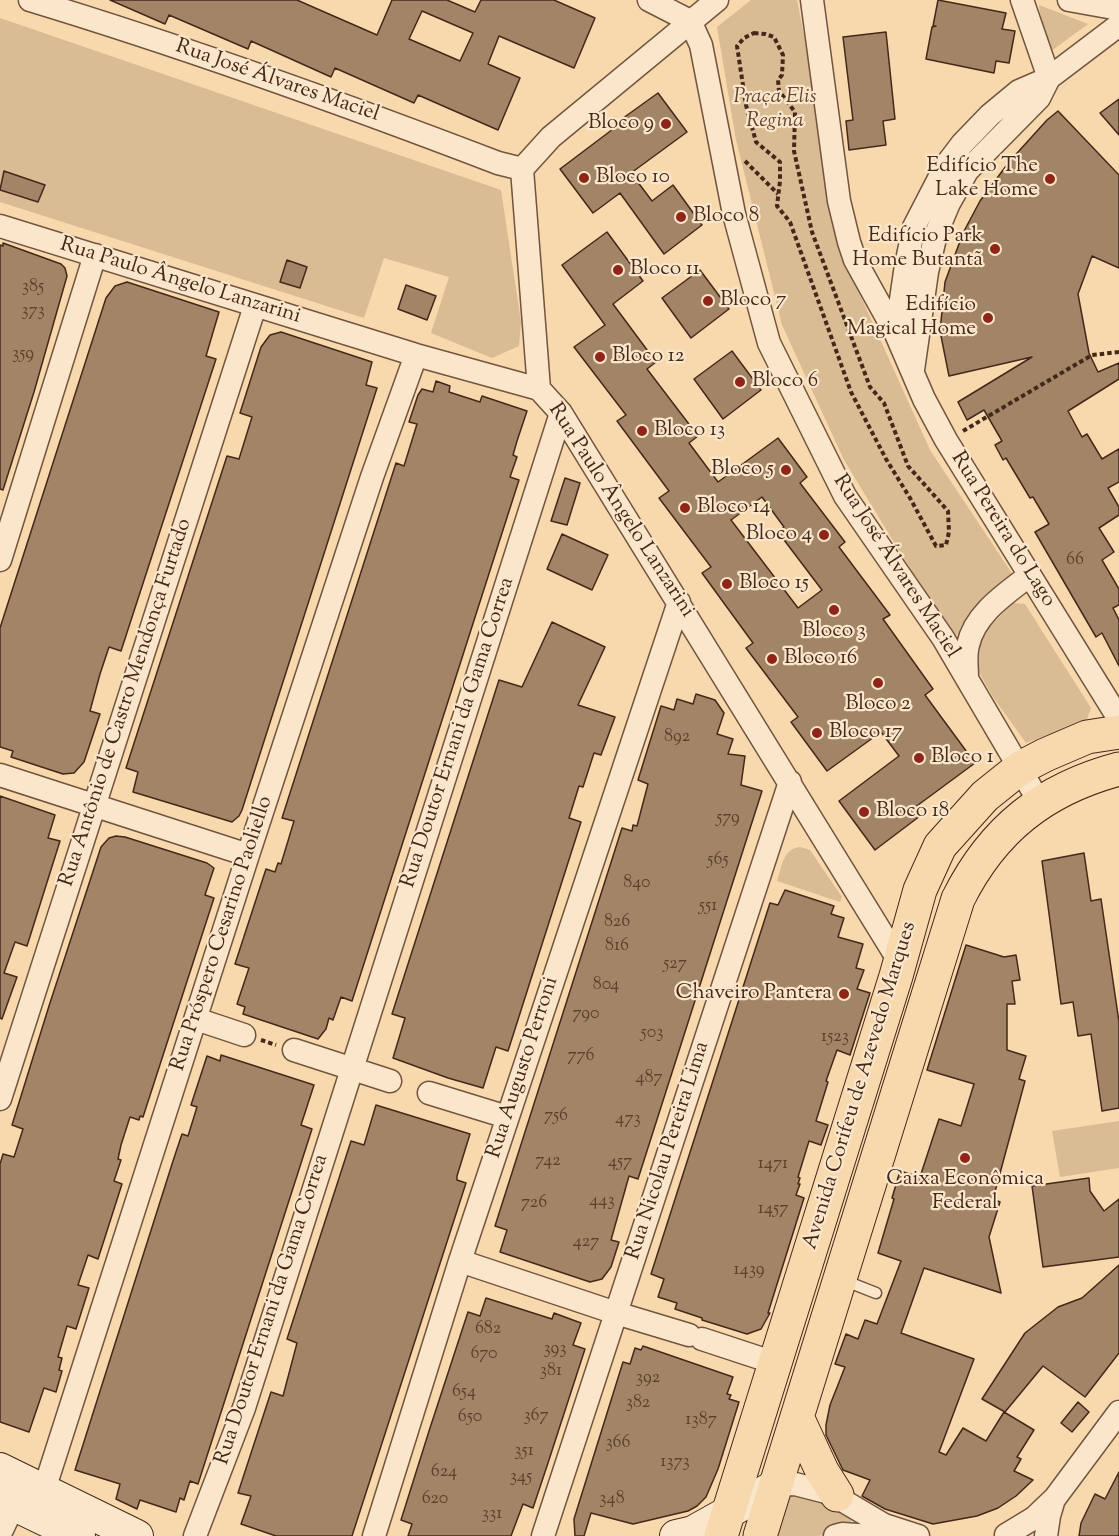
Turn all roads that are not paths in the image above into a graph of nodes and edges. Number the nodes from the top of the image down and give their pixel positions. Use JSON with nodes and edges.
{"nodes":[{"id":1,"x":30,"y":0,"type":"edge"},
{"id":2,"x":648,"y":0,"type":"edge"},
{"id":3,"x":717,"y":0,"type":"edge"},
{"id":4,"x":812,"y":0,"type":"edge"},
{"id":5,"x":1022,"y":0,"type":"edge"},
{"id":6,"x":1069,"y":0,"type":"edge"},
{"id":7,"x":1119,"y":9,"type":"edge"},
{"id":8,"x":690,"y":21,"type":"junction"},
{"id":9,"x":1119,"y":25,"type":"edge"},
{"id":10,"x":1049,"y":78,"type":"junction"},
{"id":11,"x":522,"y":169,"type":"junction"},
{"id":12,"x":0,"y":226,"type":"edge"},
{"id":13,"x":95,"y":255,"type":"junction"},
{"id":14,"x":255,"y":306,"type":"junction"},
{"id":15,"x":896,"y":334,"type":"junction"},
{"id":16,"x":416,"y":355,"type":"junction"},
{"id":17,"x":913,"y":370,"type":"junction"},
{"id":18,"x":539,"y":389,"type":"junction"},
{"id":19,"x":561,"y":413,"type":"junction"},
{"id":20,"x":0,"y":560,"type":"edge"},
{"id":21,"x":1030,"y":575,"type":"junction"},
{"id":22,"x":679,"y":602,"type":"junction"},
{"id":23,"x":967,"y":680,"type":"junction"},
{"id":24,"x":1119,"y":719,"type":"edge"},
{"id":25,"x":1119,"y":732,"type":"edge"},
{"id":26,"x":1020,"y":768,"type":"junction"},
{"id":27,"x":1119,"y":769,"type":"edge"},
{"id":28,"x":0,"y":775,"type":"edge"},
{"id":29,"x":790,"y":782,"type":"junction"},
{"id":30,"x":1040,"y":803,"type":"junction"},
{"id":31,"x":95,"y":806,"type":"junction"},
{"id":32,"x":248,"y":855,"type":"junction"},
{"id":33,"x":899,"y":961,"type":"junction"},
{"id":34,"x":196,"y":1019,"type":"junction"},
{"id":35,"x":244,"y":1035,"type":"road end"},
{"id":36,"x":294,"y":1050,"type":"road end"},
{"id":37,"x":352,"y":1068,"type":"junction"},
{"id":38,"x":390,"y":1081,"type":"dead end"},
{"id":39,"x":429,"y":1093,"type":"dead end"},
{"id":40,"x":0,"y":1099,"type":"edge"},
{"id":41,"x":507,"y":1118,"type":"junction"},
{"id":42,"x":460,"y":1261,"type":"junction"},
{"id":43,"x":841,"y":1279,"type":"junction"},
{"id":44,"x":876,"y":1293,"type":"dead end"},
{"id":45,"x":616,"y":1313,"type":"junction"},
{"id":46,"x":775,"y":1363,"type":"junction"},
{"id":47,"x":1119,"y":1412,"type":"edge"},
{"id":48,"x":798,"y":1419,"type":"junction"},
{"id":49,"x":777,"y":1485,"type":"junction"},
{"id":50,"x":19,"y":1492,"type":"edge"},
{"id":51,"x":837,"y":1495,"type":"junction"},
{"id":52,"x":1055,"y":1498,"type":"junction"},
{"id":53,"x":725,"y":1524,"type":"edge"},
{"id":54,"x":549,"y":1531,"type":"edge"},
{"id":55,"x":0,"y":1534,"type":"edge"},
{"id":56,"x":911,"y":1535,"type":"edge"},
{"id":57,"x":79,"y":1536,"type":"edge"},
{"id":58,"x":136,"y":1536,"type":"edge"},
{"id":59,"x":195,"y":1536,"type":"edge"},
{"id":60,"x":374,"y":1536,"type":"edge"},
{"id":61,"x":676,"y":1536,"type":"edge"},
{"id":62,"x":760,"y":1536,"type":"edge"},
{"id":63,"x":835,"y":1536,"type":"edge"},
{"id":64,"x":873,"y":1536,"type":"edge"},
{"id":65,"x":1010,"y":1536,"type":"edge"},
{"id":66,"x":1046,"y":1536,"type":"edge"}],
"edges":[{"from":1,"to":11,"type":"street","name":"Rua José Álvares Maciel"},
{"from":2,"to":8,"type":"street"},
{"from":3,"to":8,"type":"street"},
{"from":4,"to":15,"type":"street","name":"Rua Pereira do Lago"},
{"from":5,"to":10,"type":"street"},
{"from":6,"to":7,"type":"street"},
{"from":8,"to":11,"type":"street"},
{"from":8,"to":23,"type":"street","name":"Rua José Álvares Maciel"},
{"from":9,"to":10,"type":"street"},
{"from":10,"to":15,"type":"street"},
{"from":10,"to":17,"type":"street"},
{"from":11,"to":18,"type":"street"},
{"from":12,"to":13,"type":"street","name":"Rua Paulo Ângelo Lanzarini"},
{"from":13,"to":14,"type":"street","name":"Rua Paulo Ângelo Lanzarini"},
{"from":13,"to":20,"type":"street"},
{"from":14,"to":16,"type":"street","name":"Rua Paulo Ângelo Lanzarini"},
{"from":14,"to":31,"type":"street","name":"Rua Antônio de Castro Mendonça Furtado"},
{"from":15,"to":17,"type":"street","name":"Rua Pereira do Lago"},
{"from":16,"to":18,"type":"street","name":"Rua Paulo Ângelo Lanzarini"},
{"from":16,"to":32,"type":"street","name":"Rua Próspero Cesarino Paoliello"},
{"from":17,"to":21,"type":"street","name":"Rua Pereira do Lago"},
{"from":18,"to":19,"type":"street","name":"Rua Paulo Ângelo Lanzarini"},
{"from":19,"to":22,"type":"street","name":"Rua Paulo Ângelo Lanzarini"},
{"from":19,"to":37,"type":"street","name":"Rua Doutor Ernani da Gama Correa"},
{"from":21,"to":23,"type":"street"},
{"from":21,"to":24,"type":"street","name":"Rua Pereira do Lago"},
{"from":22,"to":29,"type":"street","name":"Rua Paulo Ângelo Lanzarini"},
{"from":22,"to":41,"type":"street","name":"Rua Augusto Perroni"},
{"from":23,"to":26,"type":"street","name":"Rua José Álvares Maciel"},
{"from":25,"to":26,"type":"main road","name":"Avenida Corifeu de Azevedo Marques"},
{"from":26,"to":30,"type":"street","name":"Rua José Álvares Maciel"},
{"from":26,"to":33,"type":"main road","name":"Avenida Corifeu de Azevedo Marques"},
{"from":27,"to":30,"type":"main road","name":"Avenida Corifeu de Azevedo Marques"},
{"from":28,"to":31,"type":"street"},
{"from":29,"to":33,"type":"street","name":"Rua Paulo Ângelo Lanzarini"},
{"from":29,"to":45,"type":"street","name":"Rua Nicolau Pereira Lima"},
{"from":30,"to":43,"type":"main road","name":"Avenida Corifeu de Azevedo Marques"},
{"from":31,"to":32,"type":"street"},
{"from":31,"to":40,"type":"street","name":"Rua Antônio de Castro Mendonça Furtado"},
{"from":32,"to":34,"type":"street","name":"Rua Próspero Cesarino Paoliello"},
{"from":33,"to":46,"type":"main road","name":"Avenida Corifeu de Azevedo Marques"},
{"from":34,"to":35,"type":"street"},
{"from":34,"to":50,"type":"street","name":"Rua Próspero Cesarino Paoliello"},
{"from":36,"to":37,"type":"street"},
{"from":37,"to":38,"type":"street"},
{"from":37,"to":59,"type":"street","name":"Rua Doutor Ernani da Gama Correa"},
{"from":39,"to":41,"type":"street"},
{"from":41,"to":42,"type":"street","name":"Rua Augusto Perroni"},
{"from":42,"to":45,"type":"street"},
{"from":42,"to":60,"type":"street","name":"Rua Augusto Perroni"},
{"from":43,"to":44,"type":"lane"},
{"from":43,"to":48,"type":"main road","name":"Avenida Corifeu de Azevedo Marques"},
{"from":45,"to":46,"type":"street"},
{"from":45,"to":54,"type":"street","name":"Rua Nicolau Pereira Lima"},
{"from":46,"to":53,"type":"main road","name":"Avenida Corifeu de Azevedo Marques"},
{"from":47,"to":52,"type":"street"},
{"from":48,"to":49,"type":"main road","name":"Avenida Corifeu de Azevedo Marques"},
{"from":48,"to":51,"type":"main road"},
{"from":49,"to":51,"type":"street"},
{"from":49,"to":53,"type":"main road"},
{"from":49,"to":62,"type":"main road","name":"Avenida Corifeu de Azevedo Marques"},
{"from":50,"to":55,"type":"street","name":"Rua Próspero Cesarino Paoliello"},
{"from":50,"to":57,"type":"main road"},
{"from":50,"to":58,"type":"main road"},
{"from":51,"to":56,"type":"street"},
{"from":52,"to":65,"type":"street"},
{"from":52,"to":66,"type":"street"},
{"from":53,"to":61,"type":"main road"},
{"from":63,"to":64,"type":"street"}]}
